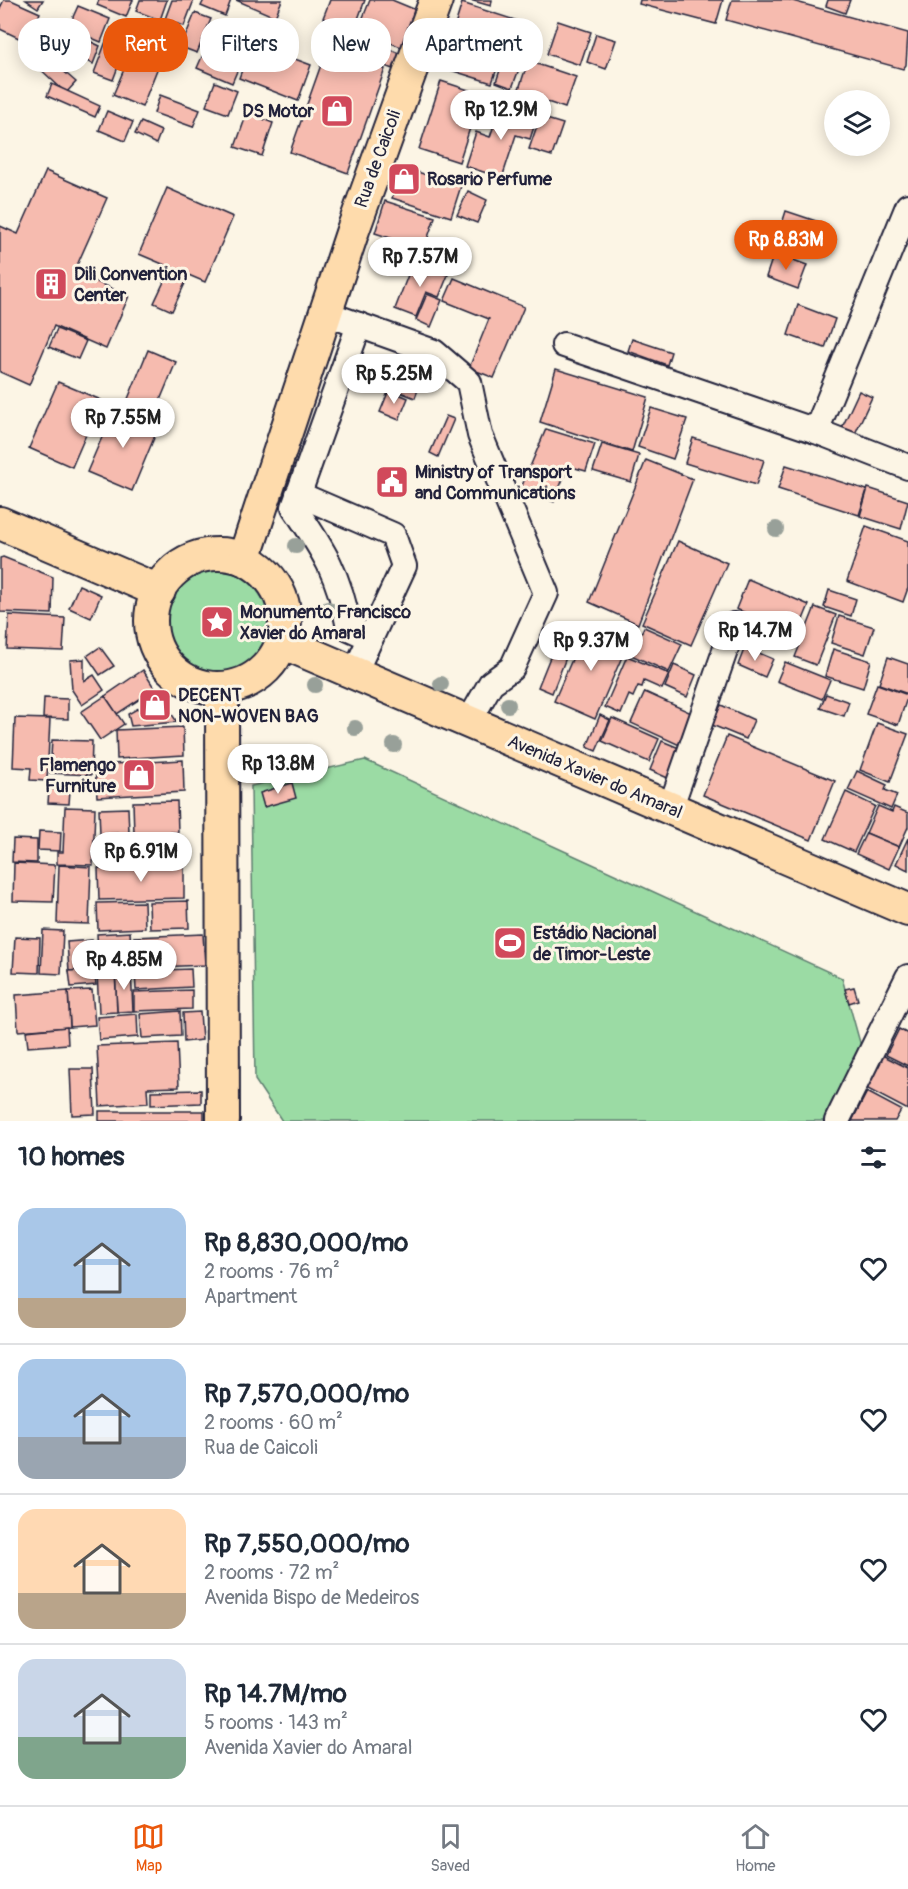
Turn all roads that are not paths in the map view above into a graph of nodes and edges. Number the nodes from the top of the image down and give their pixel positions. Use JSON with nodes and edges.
{"nodes":[{"id":1,"x":436,"y":0,"type":"edge"},
{"id":2,"x":908,"y":206,"type":"edge"},
{"id":3,"x":326,"y":313,"type":"junction"},
{"id":4,"x":359,"y":325,"type":"junction"},
{"id":5,"x":564,"y":345,"type":"dead end"},
{"id":6,"x":816,"y":431,"type":"junction"},
{"id":7,"x":907,"y":465,"type":"edge"},
{"id":8,"x":298,"y":494,"type":"junction"},
{"id":9,"x":0,"y":523,"type":"edge"},
{"id":10,"x":244,"y":559,"type":"junction"},
{"id":11,"x":159,"y":591,"type":"junction"},
{"id":12,"x":734,"y":625,"type":"dead end"},
{"id":13,"x":371,"y":638,"type":"junction"},
{"id":14,"x":282,"y":642,"type":"junction"},
{"id":15,"x":354,"y":674,"type":"junction"},
{"id":16,"x":222,"y":688,"type":"junction"},
{"id":17,"x":468,"y":723,"type":"junction"},
{"id":18,"x":670,"y":809,"type":"junction"},
{"id":19,"x":908,"y":910,"type":"edge"},
{"id":20,"x":908,"y":977,"type":"edge"},
{"id":21,"x":229,"y":1118,"type":"edge"},
{"id":22,"x":837,"y":1121,"type":"edge"}],
"edges":[{"from":1,"to":3,"type":"main road","name":"Rua de Caicoli"},
{"from":2,"to":6,"type":"street"},
{"from":3,"to":4,"type":"street"},
{"from":3,"to":10,"type":"main road","name":"Rua de Caicoli"},
{"from":4,"to":8,"type":"street"},
{"from":4,"to":17,"type":"street"},
{"from":5,"to":6,"type":"street"},
{"from":6,"to":7,"type":"street"},
{"from":8,"to":13,"type":"street"},
{"from":8,"to":13,"type":"street"},
{"from":9,"to":11,"type":"main road"},
{"from":10,"to":11,"type":"main road"},
{"from":10,"to":14,"type":"main road"},
{"from":11,"to":16,"type":"main road"},
{"from":12,"to":18,"type":"street"},
{"from":13,"to":15,"type":"street"},
{"from":14,"to":15,"type":"main road","name":"Avenida Xavier do Amaral"},
{"from":14,"to":16,"type":"main road"},
{"from":15,"to":17,"type":"main road","name":"Avenida Xavier do Amaral"},
{"from":16,"to":21,"type":"main road"},
{"from":17,"to":18,"type":"main road","name":"Avenida Xavier do Amaral"},
{"from":18,"to":19,"type":"main road","name":"Avenida Xavier do Amaral"},
{"from":20,"to":22,"type":"street"}]}
